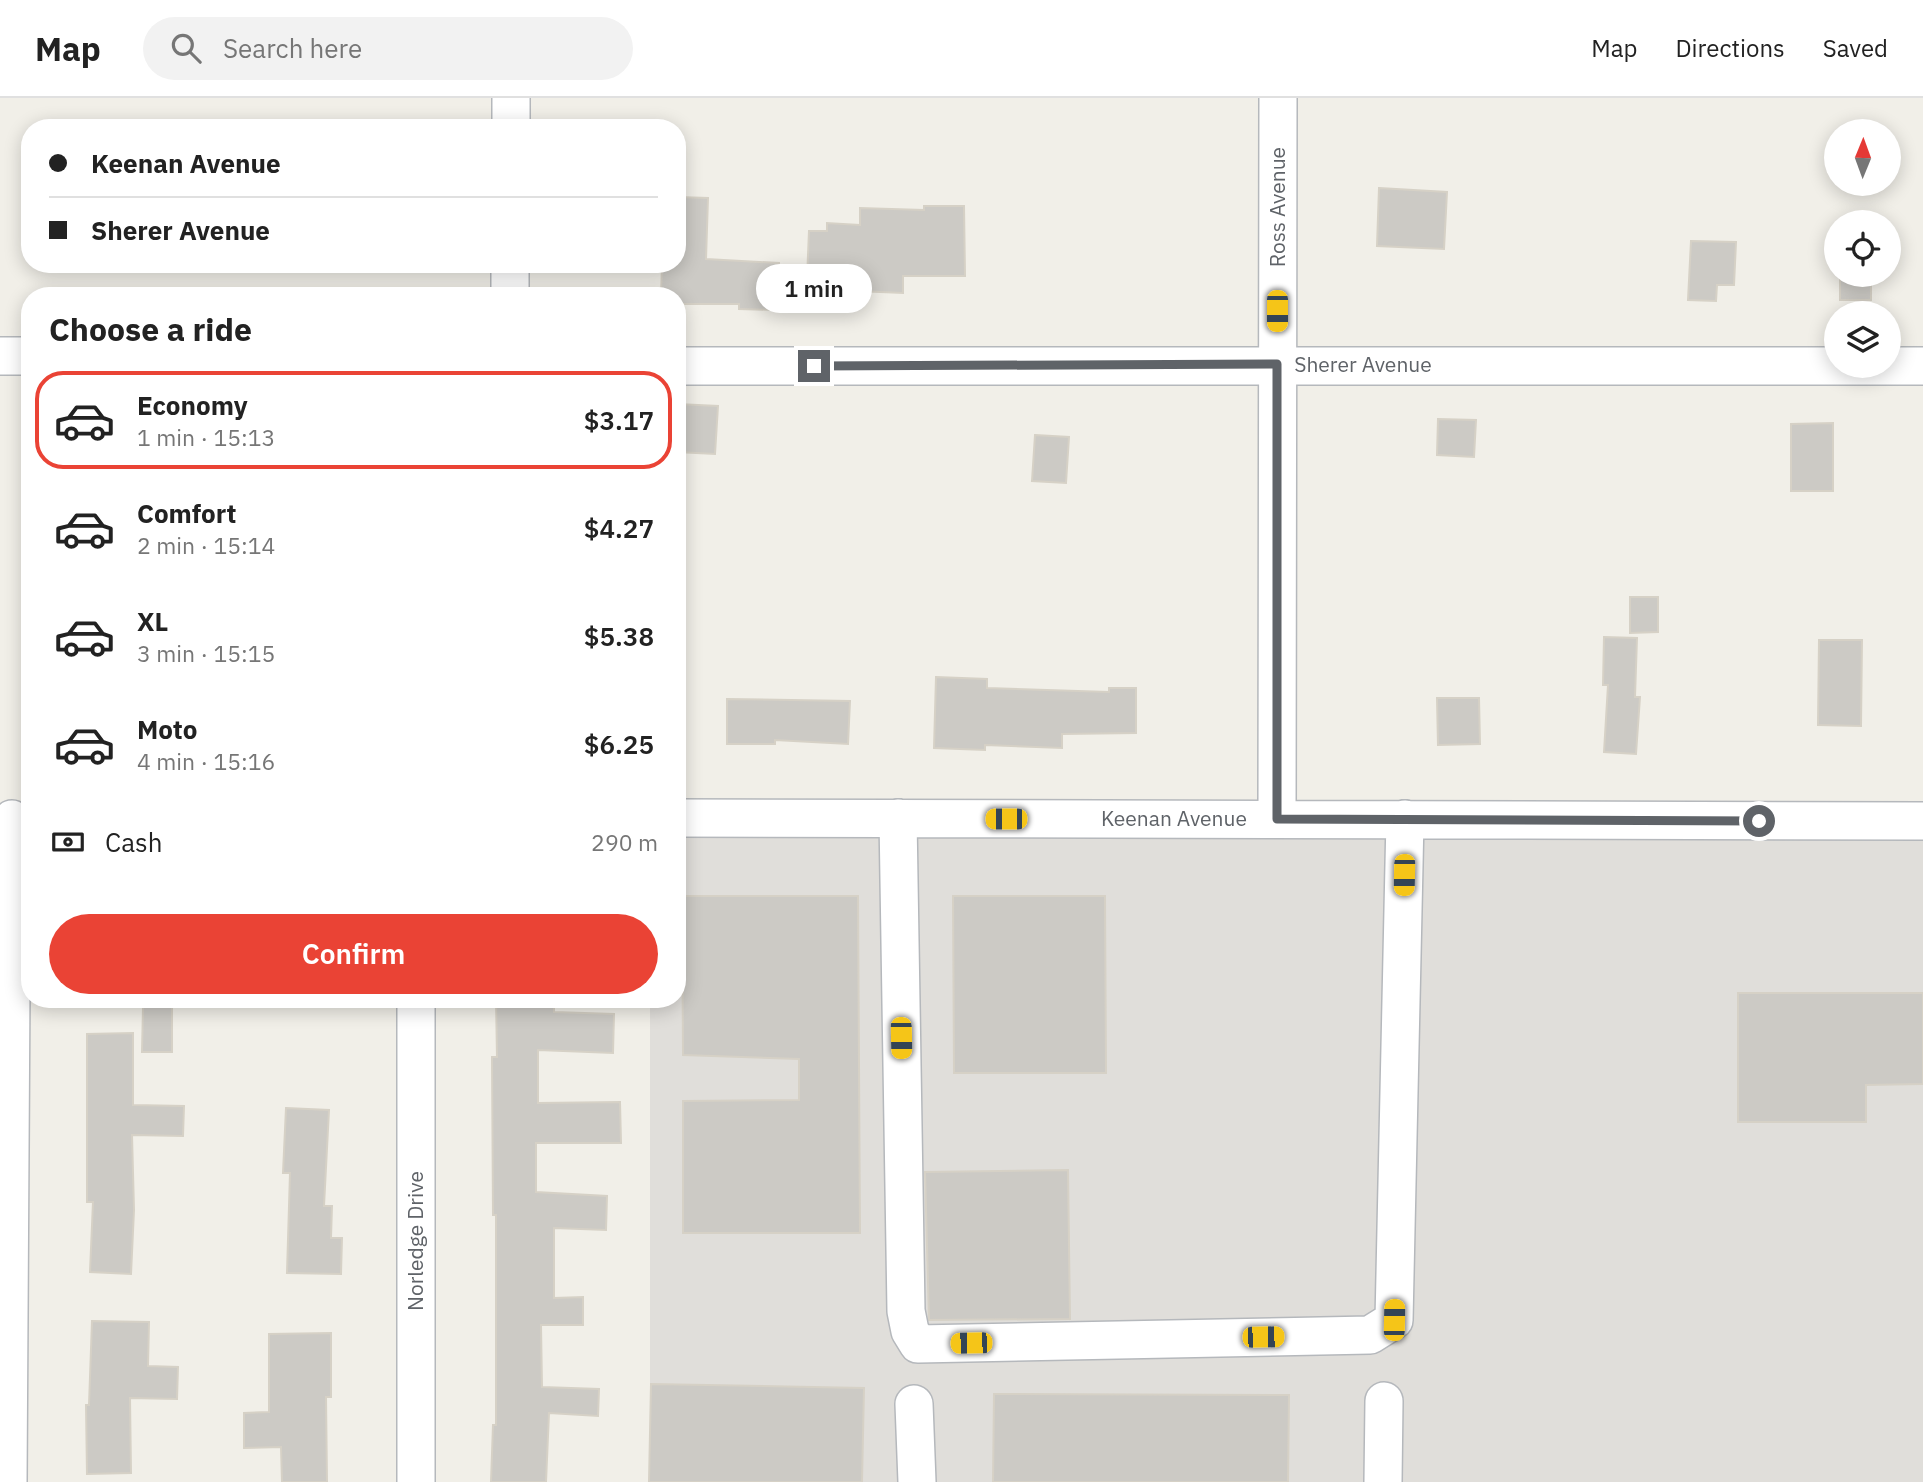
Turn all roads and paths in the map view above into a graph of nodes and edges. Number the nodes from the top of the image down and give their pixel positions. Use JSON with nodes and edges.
{"nodes":[{"id":1,"x":511,"y":98,"type":"edge"},
{"id":2,"x":1278,"y":98,"type":"edge"},
{"id":3,"x":511,"y":119,"type":"edge"},
{"id":4,"x":0,"y":356,"type":"edge"},
{"id":5,"x":21,"y":356,"type":"edge"},
{"id":6,"x":1277,"y":364,"type":"junction"},
{"id":7,"x":686,"y":366,"type":"edge"},
{"id":8,"x":1923,"y":366,"type":"edge"},
{"id":9,"x":686,"y":818,"type":"edge"},
{"id":10,"x":898,"y":818,"type":"junction"},
{"id":11,"x":14,"y":819,"type":"edge"},
{"id":12,"x":1277,"y":819,"type":"junction"},
{"id":13,"x":1405,"y":819,"type":"junction"},
{"id":14,"x":1923,"y":821,"type":"edge"},
{"id":15,"x":416,"y":1008,"type":"edge"},
{"id":16,"x":1384,"y":1401,"type":"dead end"},
{"id":17,"x":914,"y":1404,"type":"dead end"},
{"id":18,"x":8,"y":1482,"type":"edge"},
{"id":19,"x":416,"y":1482,"type":"edge"},
{"id":20,"x":917,"y":1482,"type":"edge"},
{"id":21,"x":1383,"y":1482,"type":"edge"}],
"edges":[{"from":1,"to":3,"type":"street"},
{"from":2,"to":6,"type":"street","name":"Ross Avenue"},
{"from":4,"to":5,"type":"street"},
{"from":6,"to":7,"type":"street","name":"Sherer Avenue"},
{"from":6,"to":8,"type":"street","name":"Sherer Avenue"},
{"from":6,"to":12,"type":"street","name":"Ross Avenue"},
{"from":9,"to":10,"type":"street","name":"Keenan Avenue"},
{"from":10,"to":12,"type":"street","name":"Keenan Avenue"},
{"from":10,"to":13,"type":"street"},
{"from":11,"to":18,"type":"street"},
{"from":12,"to":13,"type":"street","name":"Keenan Avenue"},
{"from":13,"to":14,"type":"street","name":"Keenan Avenue"},
{"from":15,"to":19,"type":"street","name":"Norledge Drive"},
{"from":16,"to":21,"type":"street"},
{"from":17,"to":20,"type":"street"}]}
